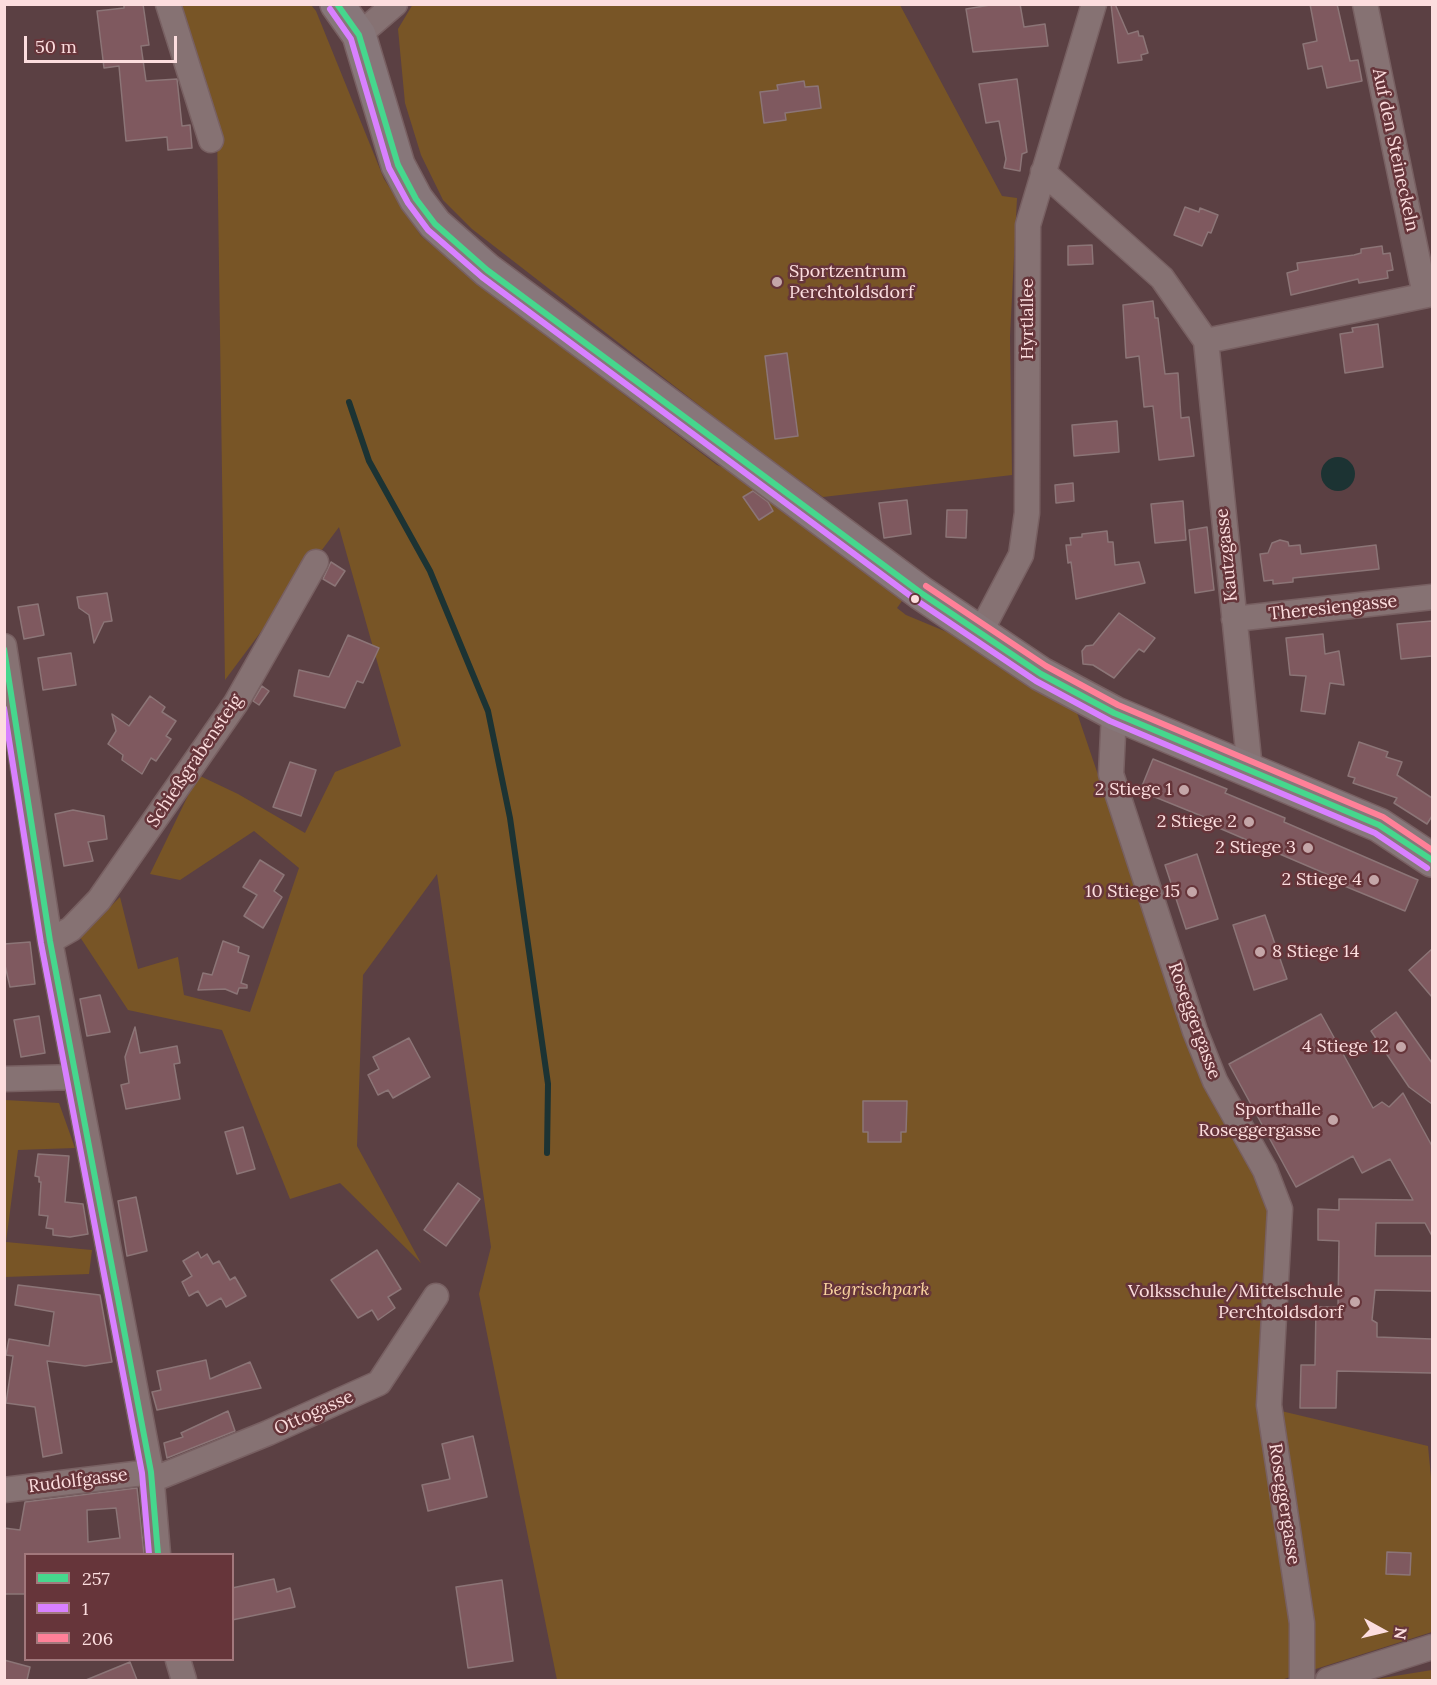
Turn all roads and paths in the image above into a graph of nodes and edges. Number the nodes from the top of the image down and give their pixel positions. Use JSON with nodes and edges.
{"nodes":[{"id":1,"x":168,"y":4,"type":"edge"},
{"id":2,"x":337,"y":4,"type":"edge"},
{"id":3,"x":395,"y":4,"type":"edge"},
{"id":4,"x":1094,"y":4,"type":"edge"},
{"id":5,"x":1365,"y":4,"type":"edge"},
{"id":6,"x":359,"y":35,"type":"junction"},
{"id":7,"x":211,"y":140,"type":"dead end"},
{"id":8,"x":1043,"y":172,"type":"junction"},
{"id":9,"x":1429,"y":294,"type":"edge"},
{"id":10,"x":1206,"y":341,"type":"junction"},
{"id":11,"x":316,"y":562,"type":"dead end"},
{"id":12,"x":1432,"y":597,"type":"edge"},
{"id":13,"x":1234,"y":619,"type":"junction"},
{"id":14,"x":980,"y":633,"type":"junction"},
{"id":15,"x":4,"y":646,"type":"edge"},
{"id":16,"x":1114,"y":713,"type":"junction"},
{"id":17,"x":1250,"y":770,"type":"junction"},
{"id":18,"x":1432,"y":860,"type":"edge"},
{"id":19,"x":50,"y":941,"type":"junction"},
{"id":20,"x":76,"y":1077,"type":"junction"},
{"id":21,"x":4,"y":1079,"type":"edge"},
{"id":22,"x":436,"y":1296,"type":"dead end"},
{"id":23,"x":152,"y":1476,"type":"junction"},
{"id":24,"x":4,"y":1490,"type":"edge"},
{"id":25,"x":158,"y":1553,"type":"edge"},
{"id":26,"x":1432,"y":1647,"type":"edge"},
{"id":27,"x":179,"y":1661,"type":"edge"},
{"id":28,"x":184,"y":1680,"type":"edge"},
{"id":29,"x":1302,"y":1680,"type":"edge"},
{"id":30,"x":1328,"y":1680,"type":"edge"}],
"edges":[{"from":1,"to":7,"type":"street"},
{"from":2,"to":6,"type":"street"},
{"from":3,"to":6,"type":"street"},
{"from":4,"to":8,"type":"street","name":"Hyrtlallee"},
{"from":5,"to":9,"type":"street","name":"Auf den Steineckeln"},
{"from":6,"to":14,"type":"street"},
{"from":8,"to":10,"type":"street"},
{"from":8,"to":14,"type":"street","name":"Hyrtlallee"},
{"from":9,"to":10,"type":"street"},
{"from":10,"to":13,"type":"street","name":"Kautzgasse"},
{"from":11,"to":19,"type":"street","name":"Schießgrabensteig"},
{"from":12,"to":13,"type":"street","name":"Theresiengasse"},
{"from":13,"to":17,"type":"street","name":"Kautzgasse"},
{"from":14,"to":16,"type":"street"},
{"from":15,"to":19,"type":"street"},
{"from":16,"to":17,"type":"street"},
{"from":16,"to":29,"type":"street","name":"Roseggergasse"},
{"from":17,"to":18,"type":"street"},
{"from":19,"to":20,"type":"street"},
{"from":20,"to":21,"type":"street"},
{"from":20,"to":23,"type":"street"},
{"from":22,"to":23,"type":"street","name":"Ottogasse"},
{"from":23,"to":24,"type":"street","name":"Rudolfgasse"},
{"from":23,"to":25,"type":"street"},
{"from":26,"to":30,"type":"street"},
{"from":27,"to":28,"type":"street"}]}
